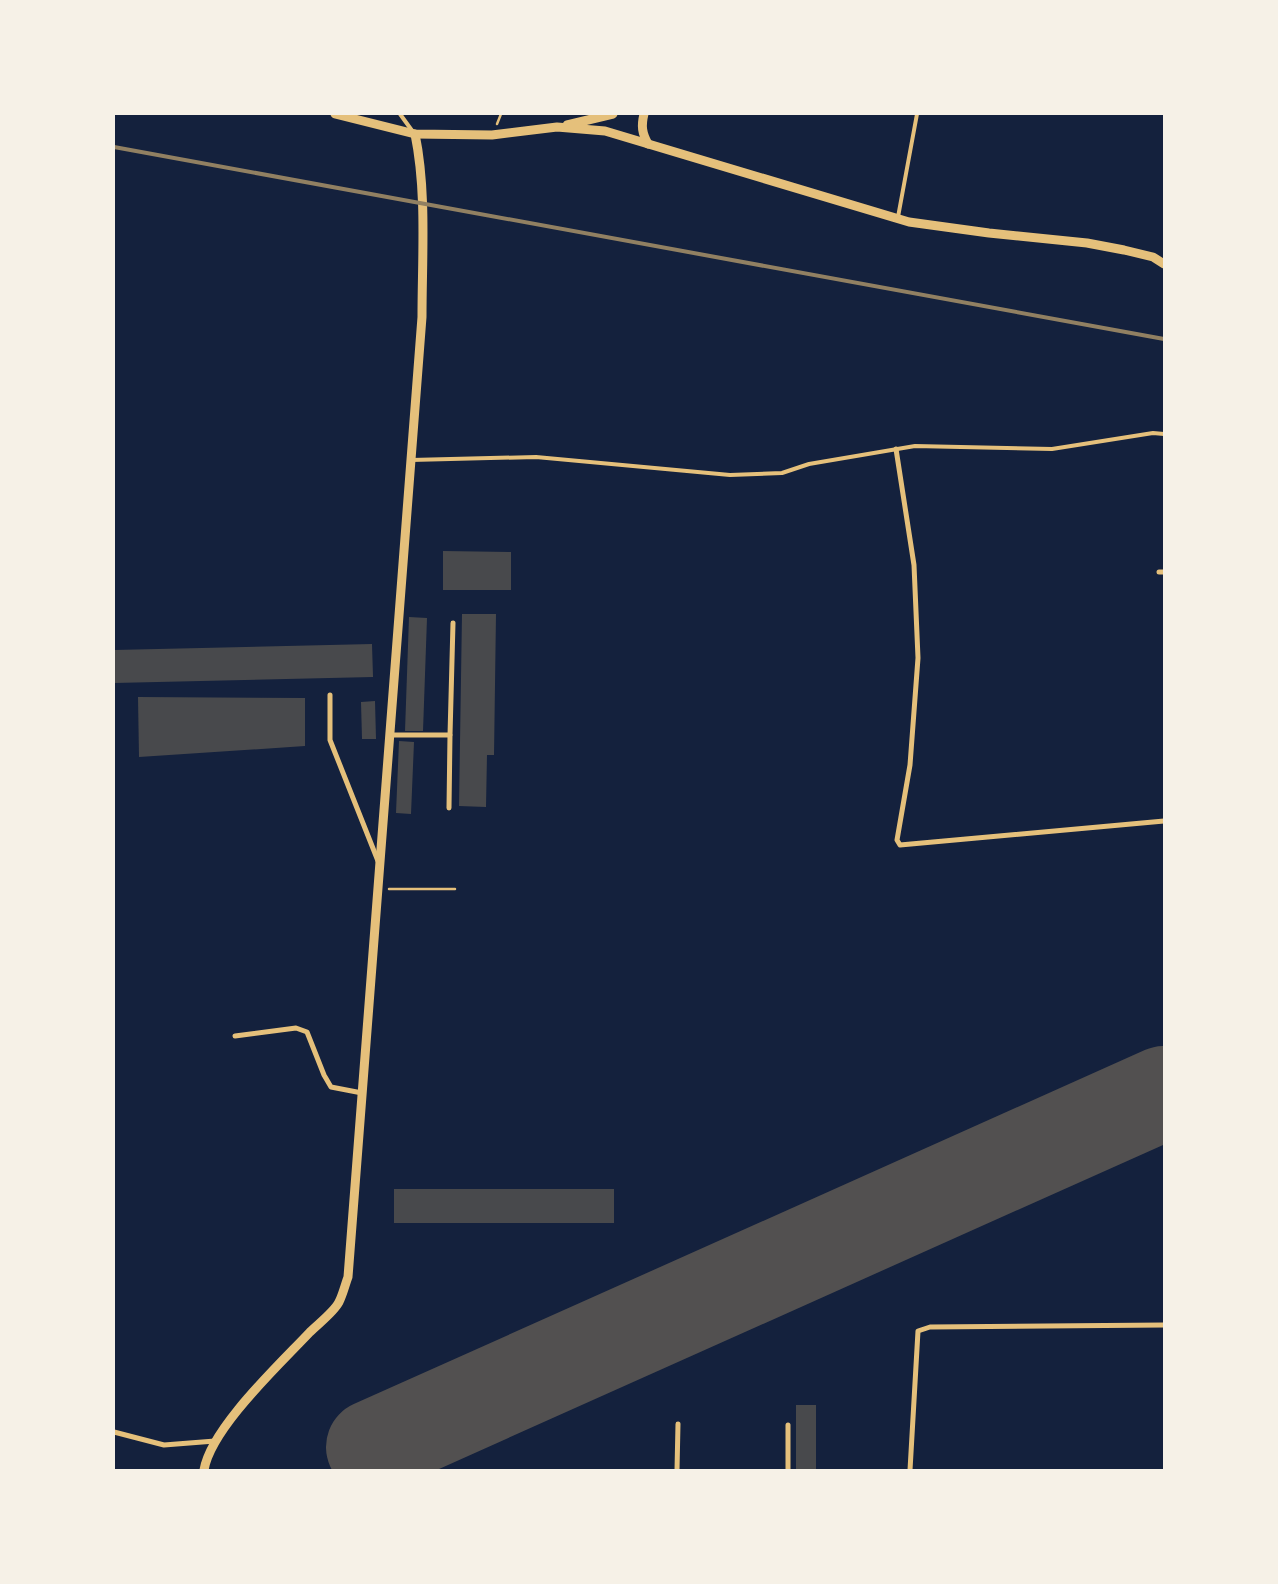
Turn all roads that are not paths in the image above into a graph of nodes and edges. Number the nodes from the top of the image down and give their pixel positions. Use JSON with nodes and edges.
{"nodes":[{"id":1,"x":335,"y":114,"type":"edge"},
{"id":2,"x":400,"y":114,"type":"edge"},
{"id":3,"x":612,"y":114,"type":"edge"},
{"id":4,"x":644,"y":114,"type":"edge"},
{"id":5,"x":917,"y":114,"type":"edge"},
{"id":6,"x":557,"y":127,"type":"junction"},
{"id":7,"x":415,"y":134,"type":"junction"},
{"id":8,"x":648,"y":144,"type":"junction"},
{"id":9,"x":898,"y":218,"type":"junction"},
{"id":10,"x":1164,"y":264,"type":"edge"},
{"id":11,"x":1164,"y":434,"type":"edge"},
{"id":12,"x":896,"y":449,"type":"junction"},
{"id":13,"x":411,"y":460,"type":"junction"},
{"id":14,"x":453,"y":623,"type":"dead end"},
{"id":15,"x":330,"y":695,"type":"dead end"},
{"id":16,"x":390,"y":735,"type":"junction"},
{"id":17,"x":450,"y":735,"type":"junction"},
{"id":18,"x":449,"y":808,"type":"dead end"},
{"id":19,"x":1164,"y":822,"type":"edge"},
{"id":20,"x":380,"y":864,"type":"junction"},
{"id":21,"x":235,"y":1036,"type":"dead end"},
{"id":22,"x":362,"y":1093,"type":"junction"},
{"id":23,"x":1164,"y":1325,"type":"edge"},
{"id":24,"x":678,"y":1424,"type":"dead end"},
{"id":25,"x":788,"y":1425,"type":"dead end"},
{"id":26,"x":114,"y":1432,"type":"edge"},
{"id":27,"x":215,"y":1441,"type":"junction"},
{"id":28,"x":204,"y":1470,"type":"edge"},
{"id":29,"x":677,"y":1470,"type":"edge"},
{"id":30,"x":788,"y":1470,"type":"edge"},
{"id":31,"x":910,"y":1470,"type":"edge"}],
"edges":[{"from":1,"to":7,"type":"street"},
{"from":2,"to":7,"type":"lane"},
{"from":3,"to":6,"type":"street"},
{"from":4,"to":8,"type":"street"},
{"from":5,"to":9,"type":"lane"},
{"from":6,"to":7,"type":"street"},
{"from":6,"to":8,"type":"street"},
{"from":7,"to":13,"type":"street"},
{"from":8,"to":9,"type":"street"},
{"from":9,"to":10,"type":"street"},
{"from":11,"to":12,"type":"lane"},
{"from":12,"to":13,"type":"lane"},
{"from":12,"to":19,"type":"street"},
{"from":13,"to":16,"type":"street"},
{"from":14,"to":17,"type":"street"},
{"from":15,"to":20,"type":"street"},
{"from":16,"to":17,"type":"street"},
{"from":16,"to":20,"type":"street"},
{"from":17,"to":18,"type":"street"},
{"from":20,"to":22,"type":"street"},
{"from":21,"to":22,"type":"street"},
{"from":22,"to":27,"type":"street"},
{"from":23,"to":31,"type":"street"},
{"from":24,"to":29,"type":"street"},
{"from":25,"to":30,"type":"street"},
{"from":26,"to":27,"type":"street"},
{"from":27,"to":28,"type":"street"}]}
